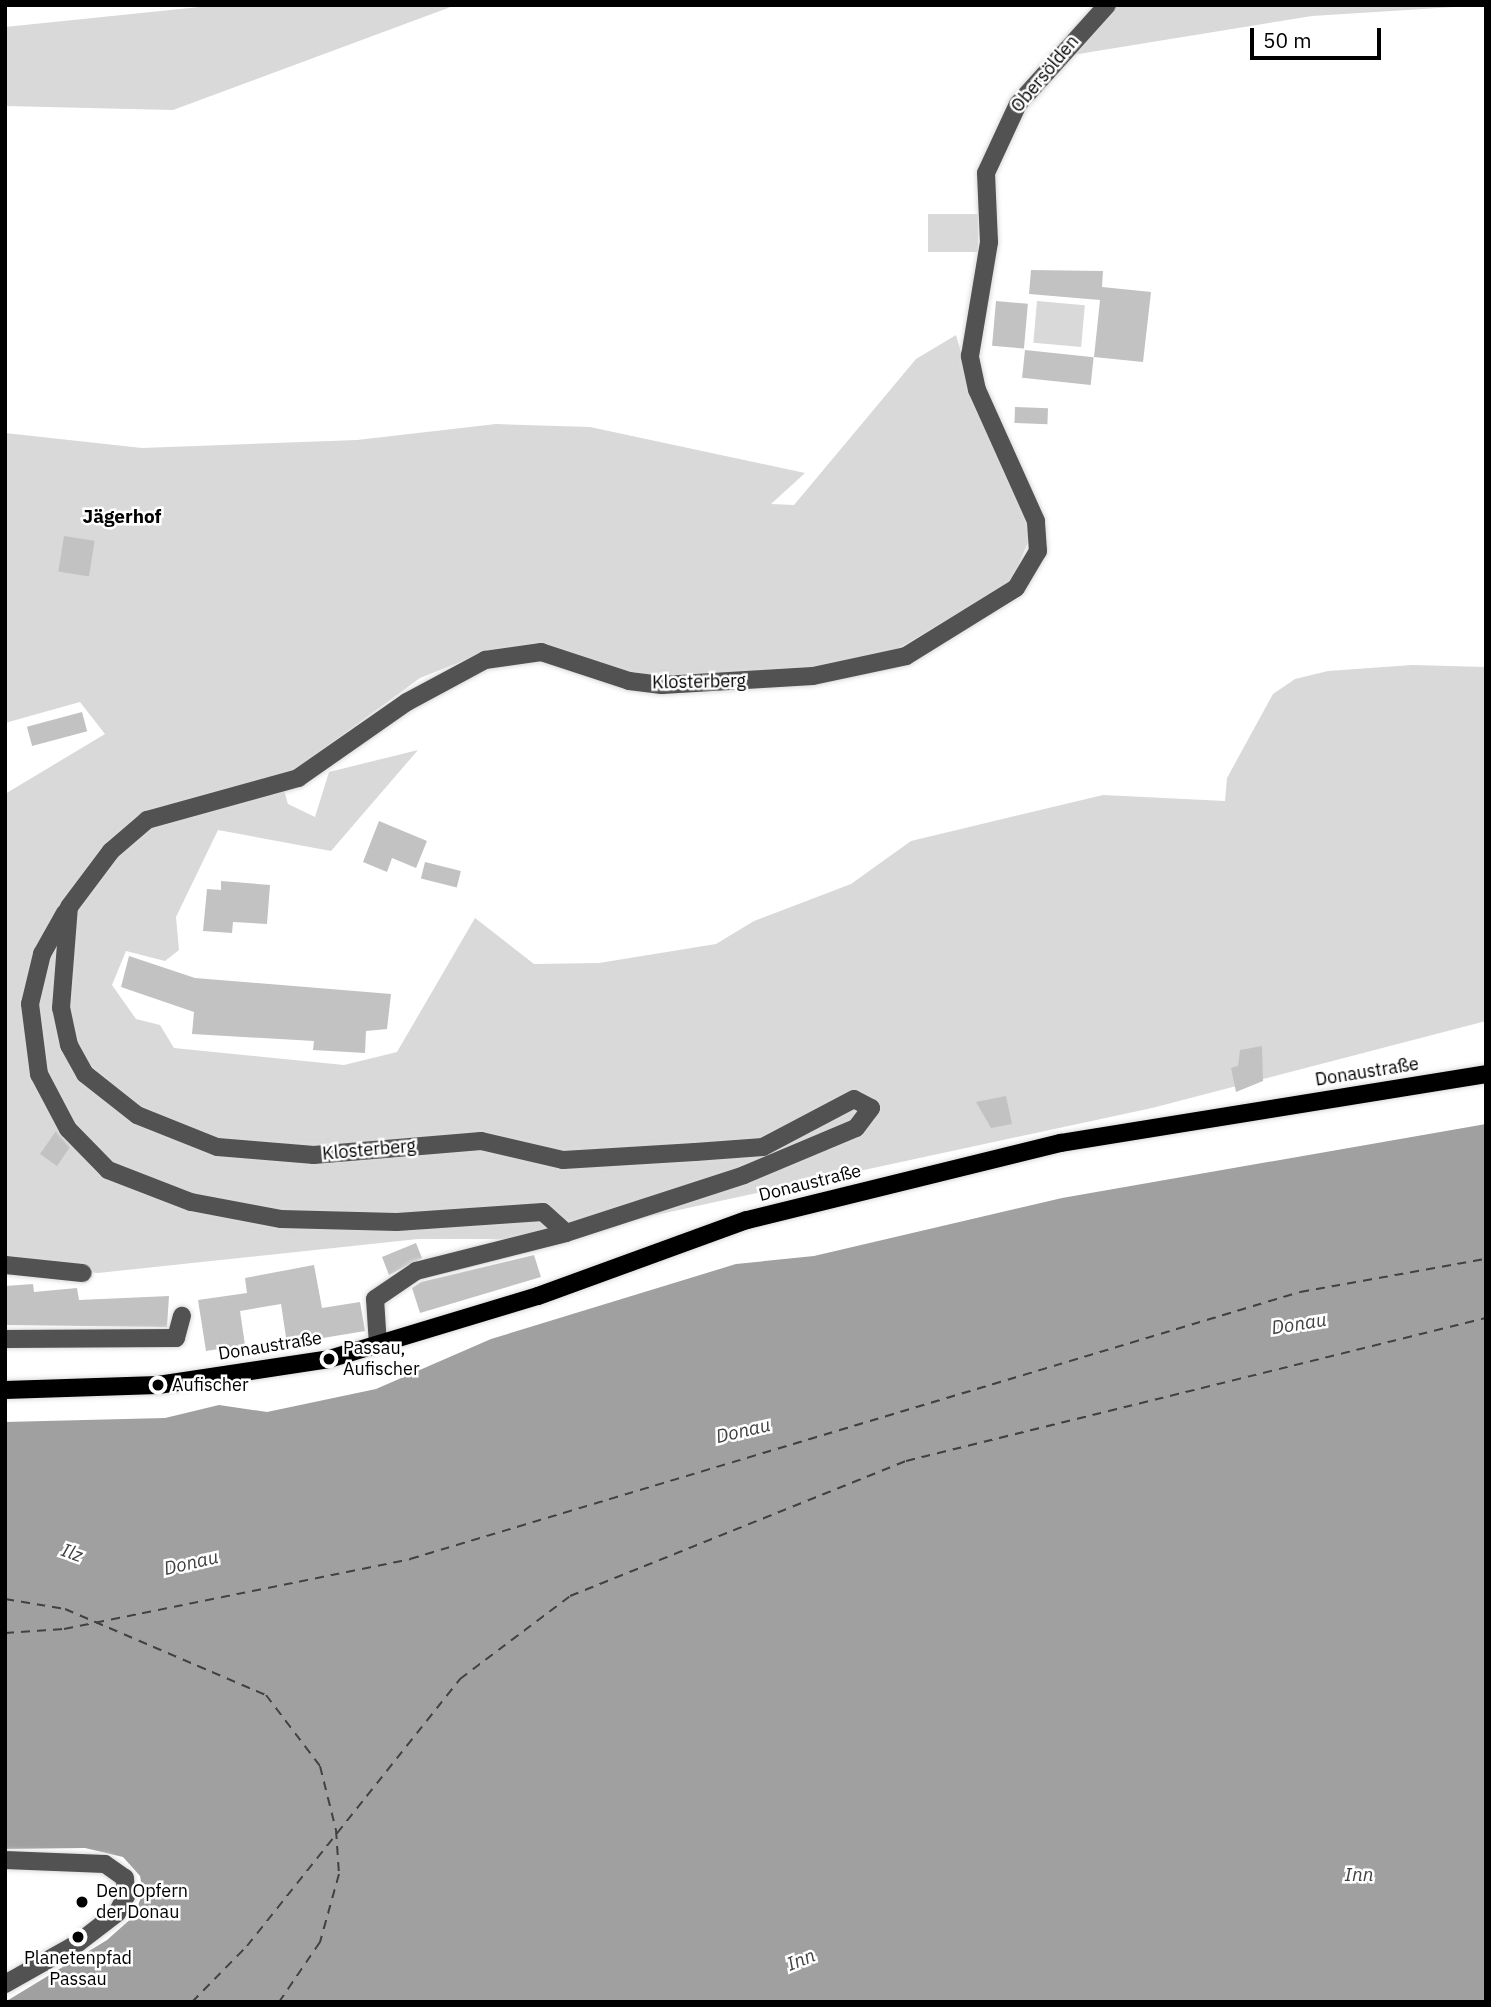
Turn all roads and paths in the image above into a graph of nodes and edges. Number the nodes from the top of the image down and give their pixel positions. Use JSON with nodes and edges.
{"nodes":[{"id":1,"x":1107,"y":5,"type":"edge"},
{"id":2,"x":972,"y":314,"type":"joint"},
{"id":3,"x":69,"y":907,"type":"junction"},
{"id":4,"x":1486,"y":1074,"type":"edge"},
{"id":5,"x":566,"y":1233,"type":"junction"},
{"id":6,"x":5,"y":1265,"type":"edge"},
{"id":7,"x":83,"y":1273,"type":"dead end"},
{"id":8,"x":182,"y":1316,"type":"dead end"},
{"id":9,"x":5,"y":1339,"type":"edge"},
{"id":10,"x":378,"y":1345,"type":"junction"},
{"id":11,"x":5,"y":1390,"type":"edge"},
{"id":12,"x":5,"y":1860,"type":"edge"},
{"id":13,"x":5,"y":1984,"type":"edge"}],
"edges":[{"from":1,"to":2,"type":"street","name":"Obersölden"},
{"from":2,"to":3,"type":"street","name":"Klosterberg"},
{"from":3,"to":5,"type":"street","name":"Klosterberg"},
{"from":3,"to":5,"type":"street","name":"Klosterberg"},
{"from":4,"to":10,"type":"main road","name":"Donaustraße"},
{"from":5,"to":10,"type":"street","name":"Klosterberg"},
{"from":6,"to":7,"type":"street"},
{"from":8,"to":9,"type":"street"},
{"from":10,"to":11,"type":"main road","name":"Donaustraße"},
{"from":12,"to":13,"type":"street"}]}
